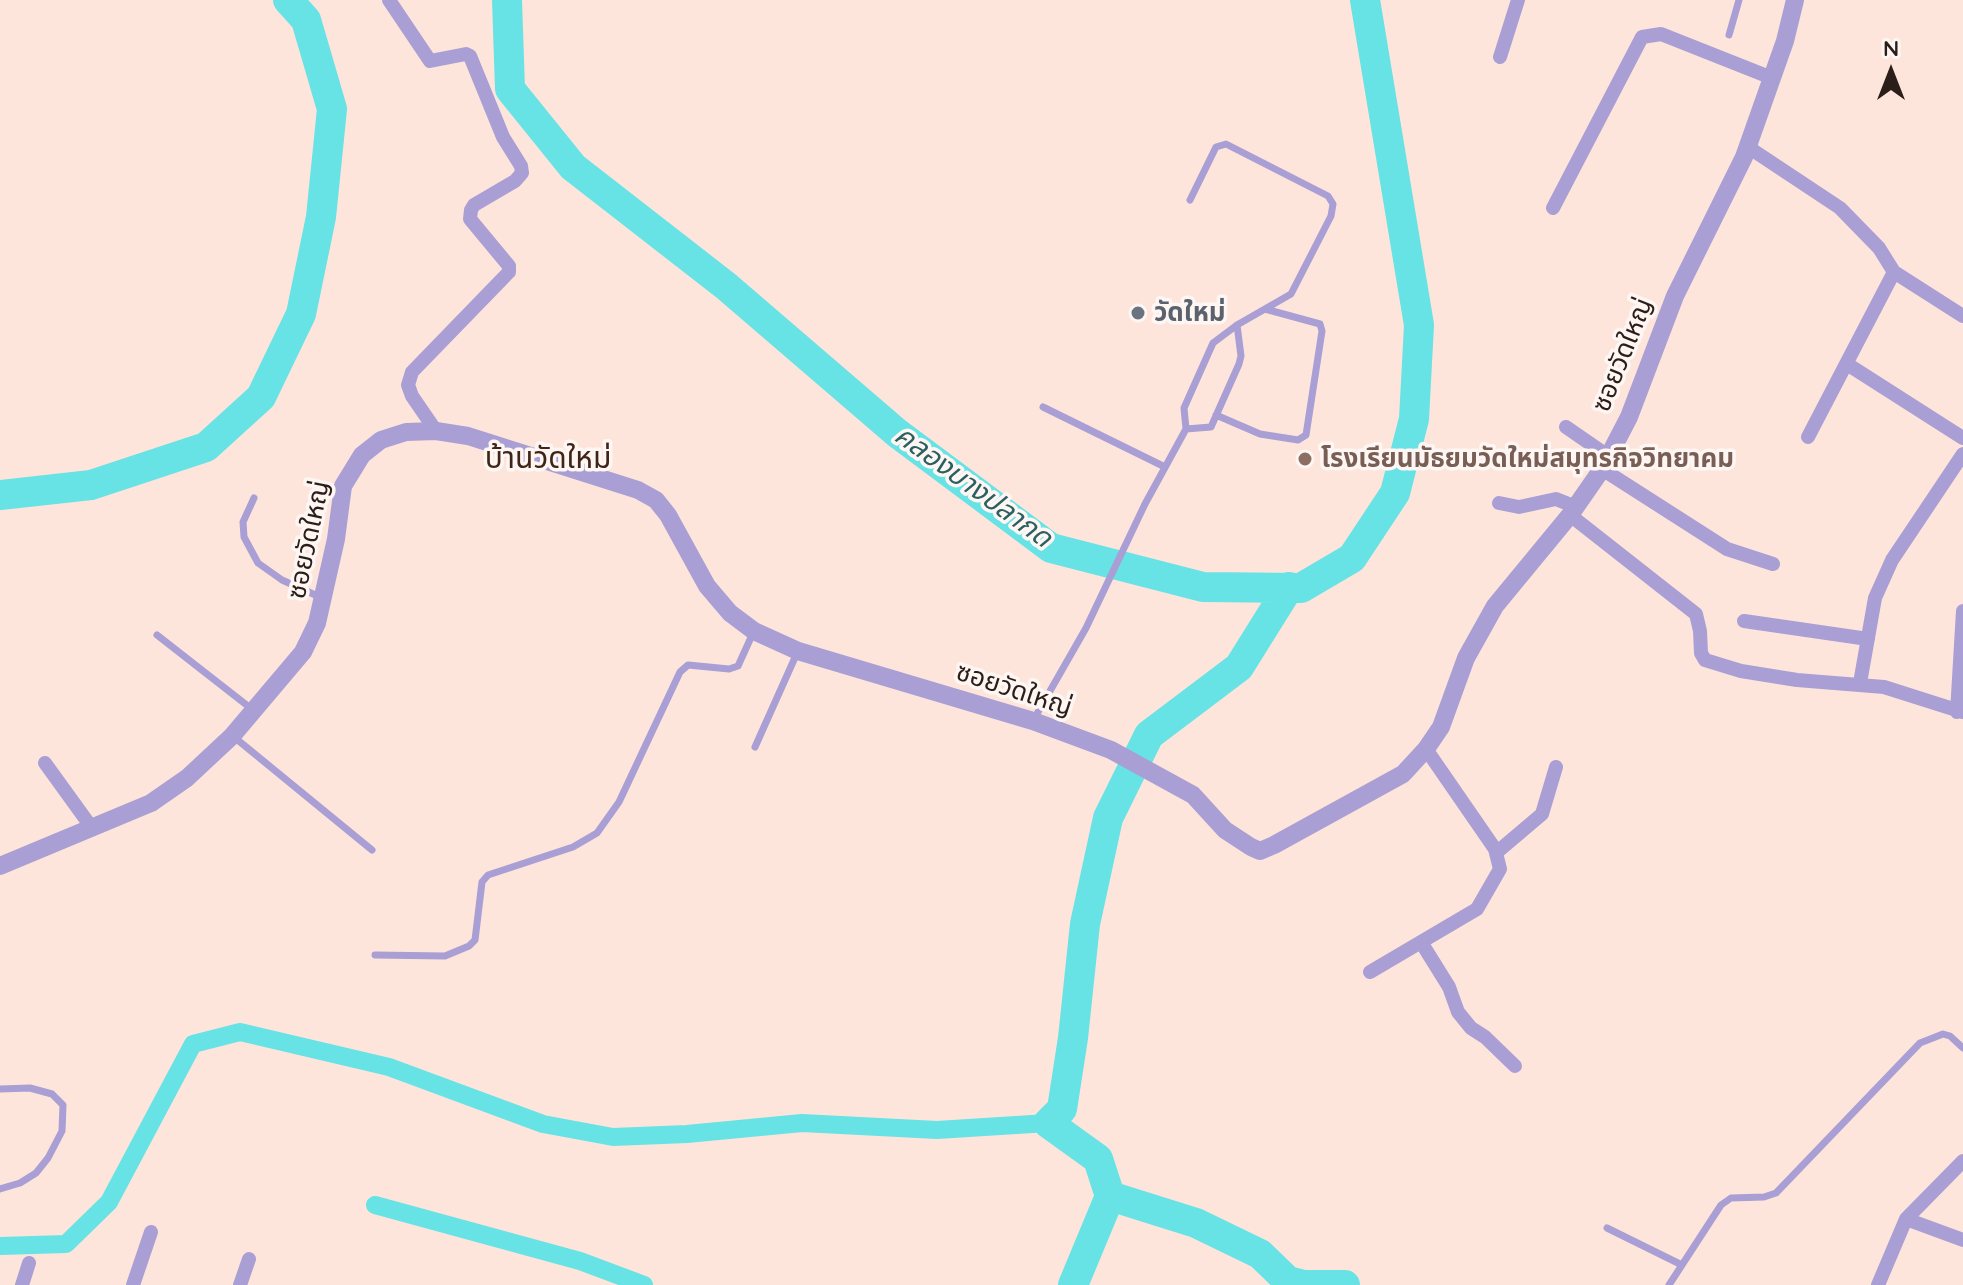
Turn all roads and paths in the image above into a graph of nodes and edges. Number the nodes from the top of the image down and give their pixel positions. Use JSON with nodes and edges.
{"nodes":[{"id":1,"x":389,"y":0,"type":"edge"},
{"id":2,"x":1518,"y":0,"type":"edge"},
{"id":3,"x":1739,"y":0,"type":"edge"},
{"id":4,"x":1795,"y":0,"type":"edge"},
{"id":5,"x":1729,"y":35,"type":"dead end"},
{"id":6,"x":1500,"y":57,"type":"dead end"},
{"id":7,"x":1772,"y":78,"type":"junction"},
{"id":8,"x":1748,"y":147,"type":"junction"},
{"id":9,"x":1190,"y":200,"type":"dead end"},
{"id":10,"x":1553,"y":208,"type":"dead end"},
{"id":11,"x":1894,"y":272,"type":"junction"},
{"id":12,"x":1265,"y":309,"type":"junction"},
{"id":13,"x":1963,"y":316,"type":"edge"},
{"id":14,"x":1237,"y":325,"type":"junction"},
{"id":15,"x":1847,"y":364,"type":"junction"},
{"id":16,"x":1043,"y":407,"type":"dead end"},
{"id":17,"x":1216,"y":415,"type":"junction"},
{"id":18,"x":1566,"y":427,"type":"dead end"},
{"id":19,"x":1186,"y":429,"type":"junction"},
{"id":20,"x":436,"y":431,"type":"junction"},
{"id":21,"x":1808,"y":437,"type":"dead end"},
{"id":22,"x":1963,"y":438,"type":"edge"},
{"id":23,"x":1963,"y":454,"type":"edge"},
{"id":24,"x":1605,"y":462,"type":"junction"},
{"id":25,"x":1165,"y":467,"type":"junction"},
{"id":26,"x":254,"y":498,"type":"dead end"},
{"id":27,"x":1499,"y":503,"type":"dead end"},
{"id":28,"x":1573,"y":511,"type":"junction"},
{"id":29,"x":1773,"y":564,"type":"dead end"},
{"id":30,"x":324,"y":599,"type":"junction"},
{"id":31,"x":1963,"y":611,"type":"edge"},
{"id":32,"x":1744,"y":621,"type":"dead end"},
{"id":33,"x":754,"y":631,"type":"junction"},
{"id":34,"x":157,"y":635,"type":"dead end"},
{"id":35,"x":1868,"y":639,"type":"junction"},
{"id":36,"x":798,"y":651,"type":"junction"},
{"id":37,"x":1860,"y":683,"type":"junction"},
{"id":38,"x":254,"y":710,"type":"junction"},
{"id":39,"x":1960,"y":712,"type":"edge"},
{"id":40,"x":1033,"y":721,"type":"junction"},
{"id":41,"x":232,"y":736,"type":"junction"},
{"id":42,"x":755,"y":747,"type":"dead end"},
{"id":43,"x":1426,"y":749,"type":"junction"},
{"id":44,"x":45,"y":763,"type":"dead end"},
{"id":45,"x":1556,"y":767,"type":"dead end"},
{"id":46,"x":92,"y":828,"type":"junction"},
{"id":47,"x":372,"y":850,"type":"dead end"},
{"id":48,"x":1496,"y":853,"type":"junction"},
{"id":49,"x":0,"y":866,"type":"edge"},
{"id":50,"x":1421,"y":942,"type":"junction"},
{"id":51,"x":375,"y":955,"type":"dead end"},
{"id":52,"x":1370,"y":972,"type":"dead end"},
{"id":53,"x":1963,"y":1048,"type":"edge"},
{"id":54,"x":1515,"y":1066,"type":"dead end"},
{"id":55,"x":0,"y":1089,"type":"edge"},
{"id":56,"x":1963,"y":1161,"type":"edge"},
{"id":57,"x":0,"y":1189,"type":"edge"},
{"id":58,"x":1906,"y":1219,"type":"junction"},
{"id":59,"x":1607,"y":1228,"type":"dead end"},
{"id":60,"x":151,"y":1232,"type":"dead end"},
{"id":61,"x":1963,"y":1240,"type":"edge"},
{"id":62,"x":249,"y":1259,"type":"dead end"},
{"id":63,"x":29,"y":1263,"type":"dead end"},
{"id":64,"x":1682,"y":1265,"type":"junction"},
{"id":65,"x":22,"y":1285,"type":"edge"},
{"id":66,"x":133,"y":1285,"type":"edge"},
{"id":67,"x":240,"y":1285,"type":"edge"},
{"id":68,"x":1669,"y":1285,"type":"edge"},
{"id":69,"x":1878,"y":1285,"type":"edge"}],
"edges":[{"from":1,"to":20,"type":"street"},
{"from":2,"to":6,"type":"street"},
{"from":3,"to":5,"type":"lane"},
{"from":4,"to":7,"type":"street","name":"ซอยวัดใหญ่"},
{"from":7,"to":8,"type":"street","name":"ซอยวัดใหญ่"},
{"from":7,"to":10,"type":"street"},
{"from":8,"to":11,"type":"street"},
{"from":8,"to":24,"type":"street","name":"ซอยวัดใหญ่"},
{"from":9,"to":12,"type":"lane"},
{"from":11,"to":13,"type":"street"},
{"from":11,"to":15,"type":"street"},
{"from":12,"to":14,"type":"lane"},
{"from":12,"to":17,"type":"lane"},
{"from":14,"to":17,"type":"lane"},
{"from":14,"to":19,"type":"lane"},
{"from":15,"to":21,"type":"street"},
{"from":15,"to":22,"type":"street"},
{"from":16,"to":25,"type":"lane"},
{"from":17,"to":19,"type":"lane"},
{"from":18,"to":24,"type":"street"},
{"from":19,"to":25,"type":"lane"},
{"from":20,"to":30,"type":"street","name":"ซอยวัดใหญ่"},
{"from":20,"to":33,"type":"street","name":"ซอยวัดใหญ่"},
{"from":23,"to":35,"type":"street"},
{"from":24,"to":28,"type":"street","name":"ซอยวัดใหญ่"},
{"from":24,"to":29,"type":"street"},
{"from":25,"to":40,"type":"lane"},
{"from":26,"to":30,"type":"lane"},
{"from":27,"to":28,"type":"street"},
{"from":28,"to":37,"type":"street"},
{"from":28,"to":43,"type":"street","name":"ซอยวัดใหญ่"},
{"from":30,"to":38,"type":"street","name":"ซอยวัดใหญ่"},
{"from":31,"to":39,"type":"street"},
{"from":32,"to":35,"type":"street"},
{"from":33,"to":36,"type":"street","name":"ซอยวัดใหญ่"},
{"from":33,"to":51,"type":"lane"},
{"from":34,"to":38,"type":"lane"},
{"from":35,"to":37,"type":"street"},
{"from":36,"to":40,"type":"street","name":"ซอยวัดใหญ่"},
{"from":36,"to":42,"type":"lane"},
{"from":37,"to":39,"type":"street"},
{"from":38,"to":41,"type":"street","name":"ซอยวัดใหญ่"},
{"from":40,"to":43,"type":"street","name":"ซอยวัดใหญ่"},
{"from":41,"to":46,"type":"street","name":"ซอยวัดใหญ่"},
{"from":41,"to":47,"type":"lane"},
{"from":43,"to":48,"type":"street"},
{"from":44,"to":46,"type":"street"},
{"from":45,"to":48,"type":"street"},
{"from":46,"to":49,"type":"street","name":"ซอยวัดใหญ่"},
{"from":48,"to":50,"type":"street"},
{"from":50,"to":52,"type":"street"},
{"from":50,"to":54,"type":"street"},
{"from":53,"to":64,"type":"lane"},
{"from":55,"to":57,"type":"lane"},
{"from":56,"to":58,"type":"street"},
{"from":58,"to":61,"type":"street"},
{"from":58,"to":69,"type":"street"},
{"from":59,"to":64,"type":"lane"},
{"from":60,"to":66,"type":"street"},
{"from":62,"to":67,"type":"street"},
{"from":63,"to":65,"type":"street"},
{"from":64,"to":68,"type":"lane"}]}
